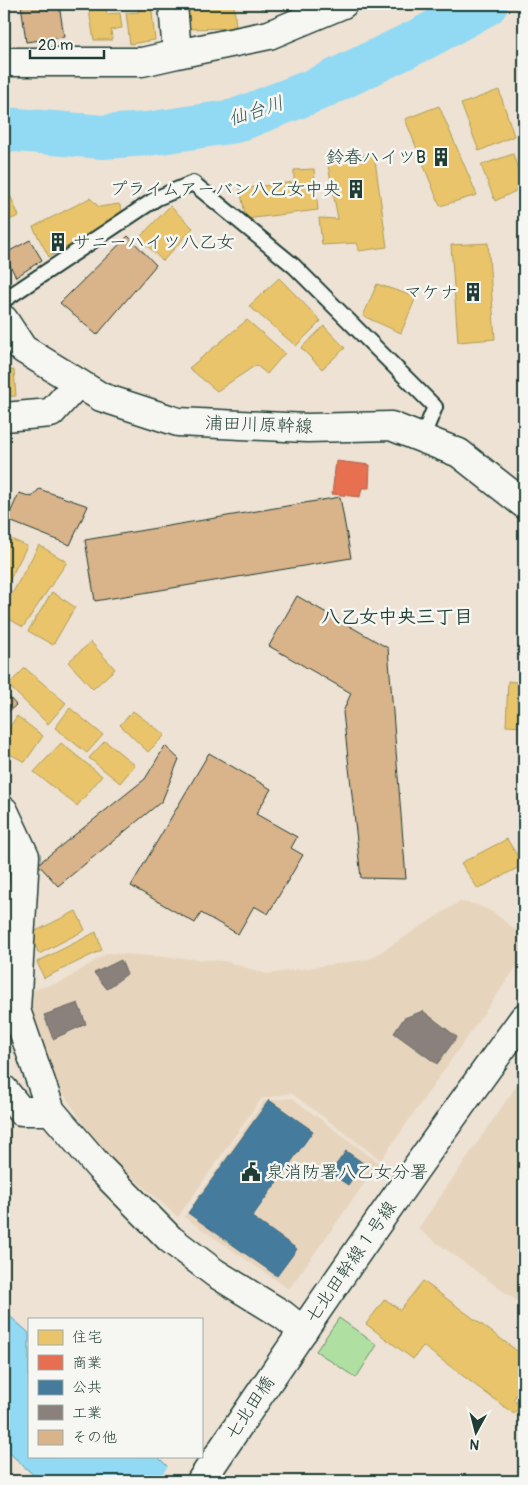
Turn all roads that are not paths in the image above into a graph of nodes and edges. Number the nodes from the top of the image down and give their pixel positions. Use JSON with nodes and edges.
{"nodes":[{"id":1,"x":173,"y":4,"type":"edge"},
{"id":2,"x":343,"y":4,"type":"edge"},
{"id":3,"x":177,"y":54,"type":"junction"},
{"id":4,"x":4,"y":62,"type":"edge"},
{"id":5,"x":4,"y":300,"type":"edge"},
{"id":6,"x":4,"y":320,"type":"edge"},
{"id":7,"x":78,"y":383,"type":"junction"},
{"id":8,"x":4,"y":417,"type":"edge"},
{"id":9,"x":422,"y":438,"type":"junction"},
{"id":10,"x":524,"y":504,"type":"edge"},
{"id":11,"x":4,"y":811,"type":"edge"},
{"id":12,"x":524,"y":1018,"type":"edge"},
{"id":13,"x":4,"y":1090,"type":"edge"},
{"id":14,"x":51,"y":1111,"type":"junction"},
{"id":15,"x":303,"y":1331,"type":"junction"},
{"id":16,"x":283,"y":1360,"type":"joint"},
{"id":17,"x":201,"y":1481,"type":"edge"}],
"edges":[{"from":1,"to":3,"type":"street"},
{"from":2,"to":3,"type":"street"},
{"from":3,"to":4,"type":"street"},
{"from":5,"to":9,"type":"lane"},
{"from":6,"to":7,"type":"street","name":"浦田川原幹線"},
{"from":7,"to":8,"type":"street"},
{"from":7,"to":9,"type":"street","name":"浦田川原幹線"},
{"from":9,"to":10,"type":"street","name":"浦田川原幹線"},
{"from":11,"to":14,"type":"street"},
{"from":12,"to":15,"type":"street","name":"七北田幹線１号線"},
{"from":13,"to":14,"type":"street"},
{"from":14,"to":15,"type":"street"},
{"from":15,"to":16,"type":"street","name":"七北田幹線１号線"},
{"from":16,"to":17,"type":"street","name":"七北田橋"}]}
